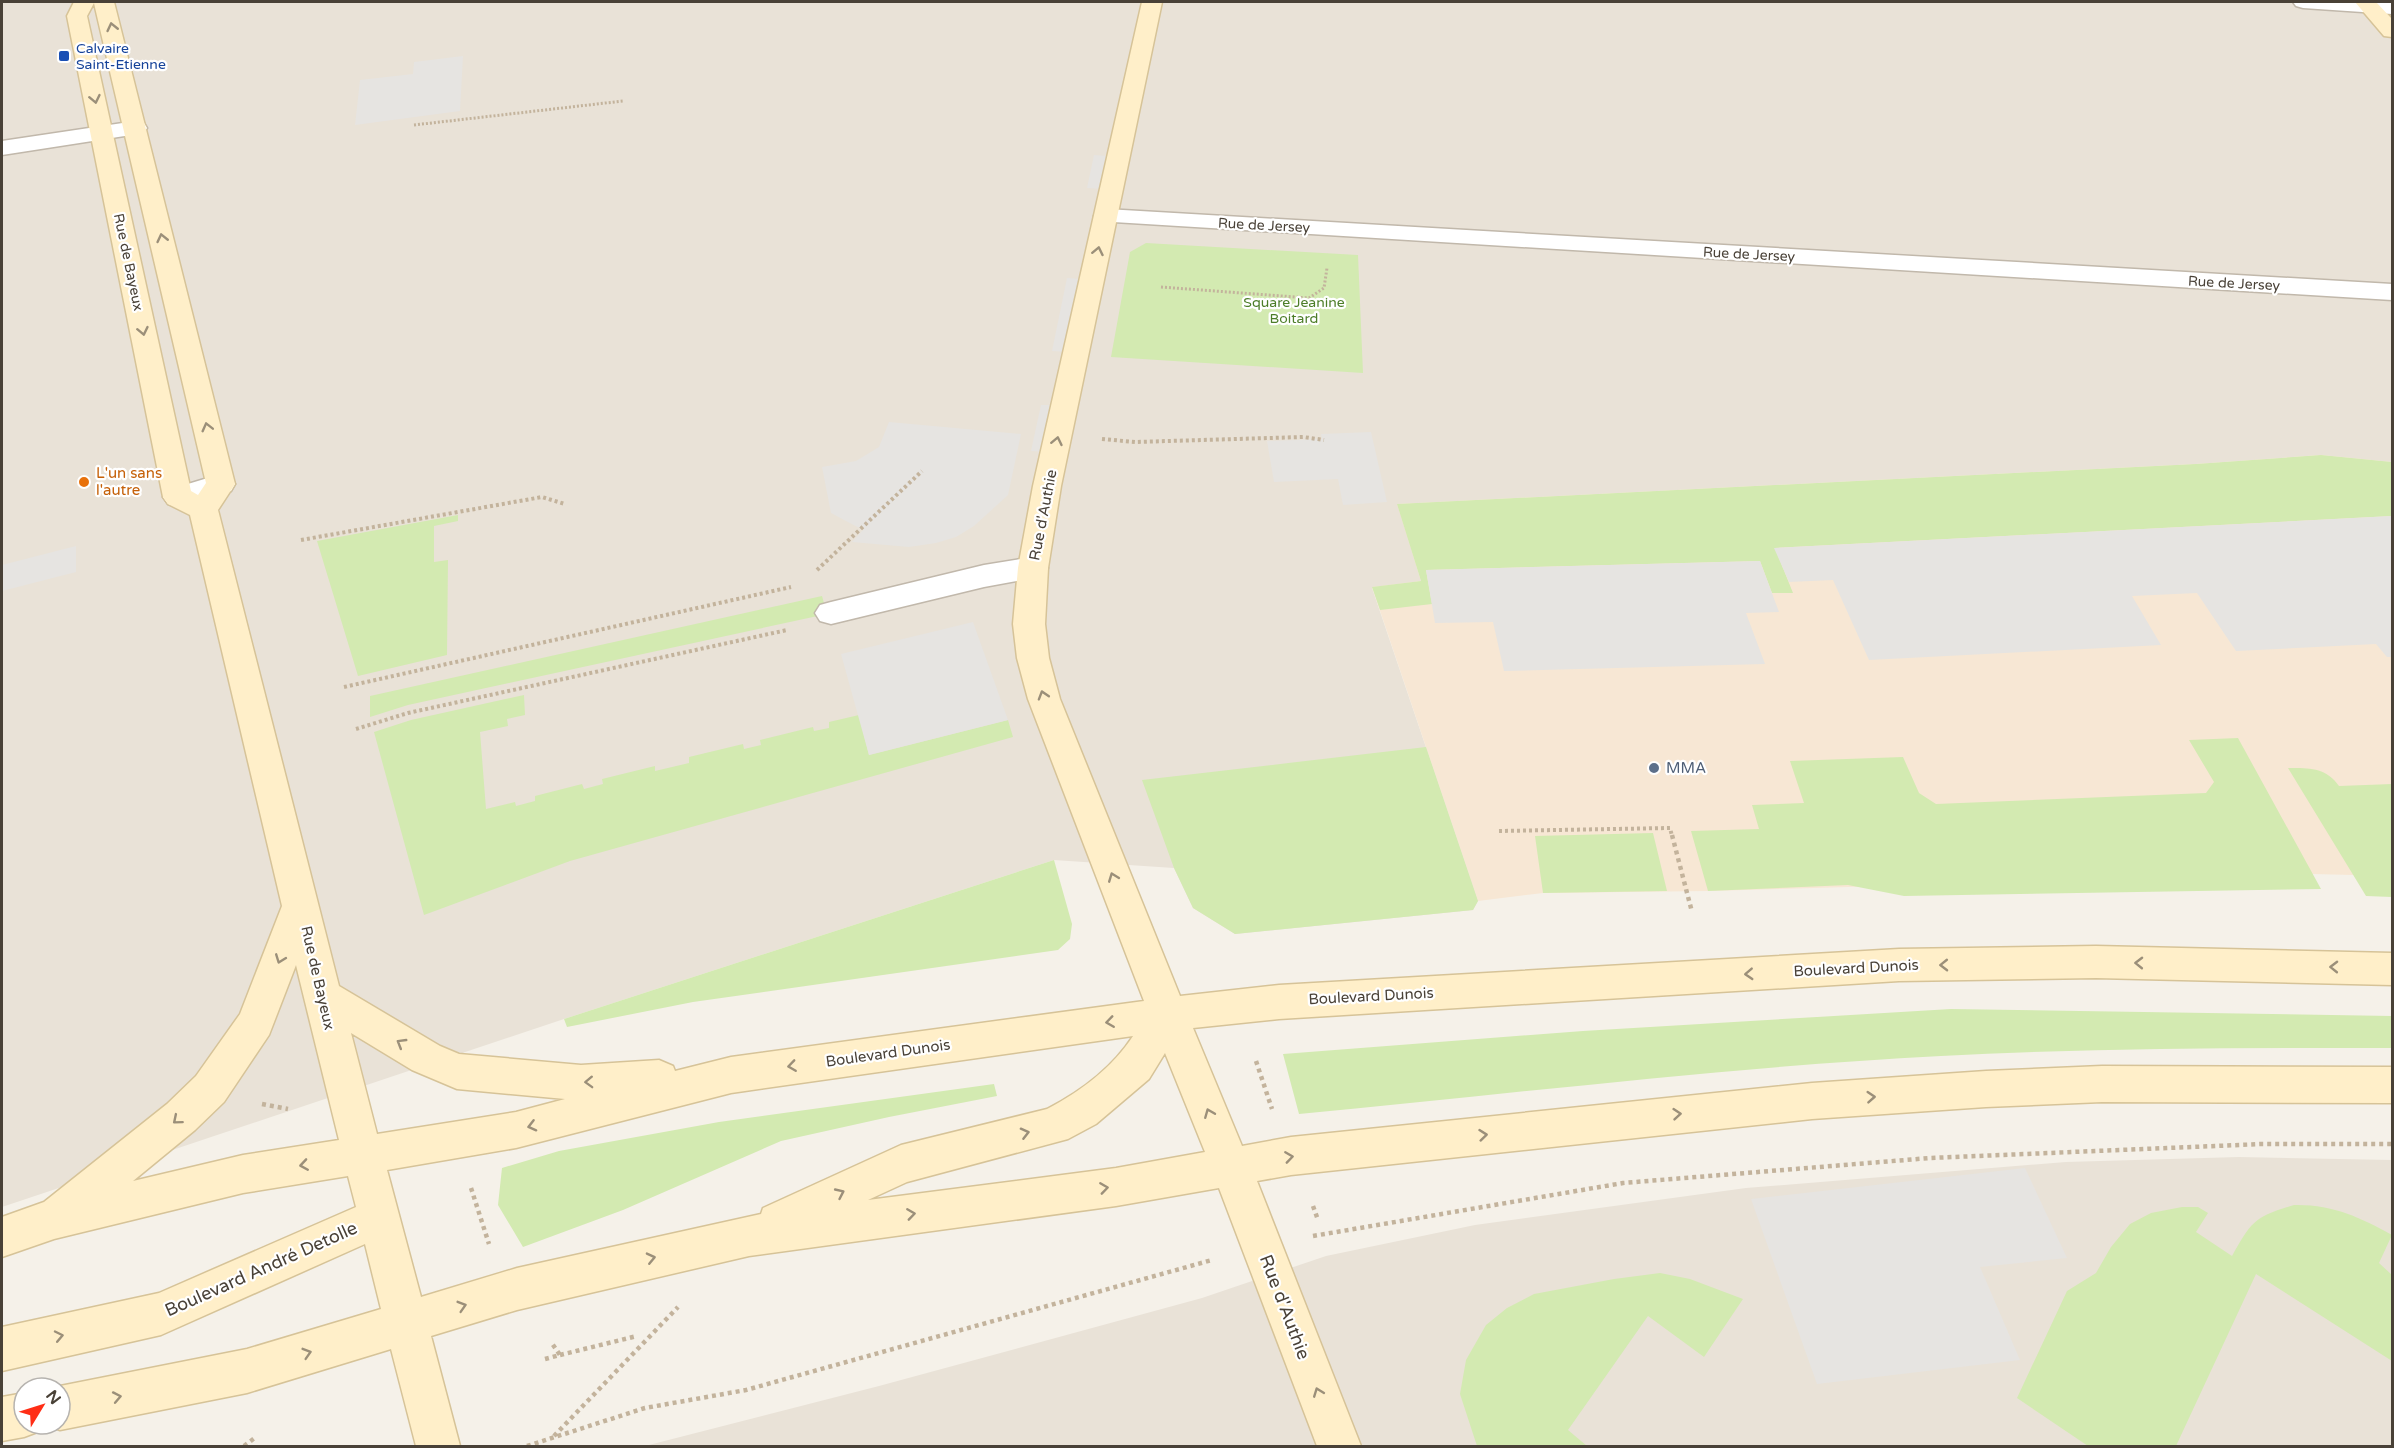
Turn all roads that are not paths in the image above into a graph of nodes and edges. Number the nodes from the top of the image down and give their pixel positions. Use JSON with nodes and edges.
{"nodes":[{"id":1,"x":84,"y":2,"type":"edge"},
{"id":2,"x":104,"y":2,"type":"edge"},
{"id":3,"x":1152,"y":2,"type":"edge"},
{"id":4,"x":2303,"y":2,"type":"edge"},
{"id":5,"x":2367,"y":4,"type":"edge"},
{"id":6,"x":2392,"y":8,"type":"edge"},
{"id":7,"x":2392,"y":31,"type":"edge"},
{"id":8,"x":136,"y":128,"type":"junction"},
{"id":9,"x":102,"y":134,"type":"junction"},
{"id":10,"x":2,"y":148,"type":"edge"},
{"id":11,"x":1106,"y":216,"type":"junction"},
{"id":12,"x":2392,"y":292,"type":"edge"},
{"id":13,"x":201,"y":496,"type":"junction"},
{"id":14,"x":1033,"y":568,"type":"junction"},
{"id":15,"x":831,"y":613,"type":"dead end"},
{"id":16,"x":301,"y":904,"type":"junction"},
{"id":17,"x":2392,"y":969,"type":"edge"},
{"id":18,"x":324,"y":998,"type":"junction"},
{"id":19,"x":1168,"y":1014,"type":"junction"},
{"id":20,"x":731,"y":1075,"type":"junction"},
{"id":21,"x":2392,"y":1085,"type":"edge"},
{"id":22,"x":362,"y":1155,"type":"junction"},
{"id":23,"x":1232,"y":1167,"type":"junction"},
{"id":24,"x":378,"y":1218,"type":"junction"},
{"id":25,"x":54,"y":1219,"type":"junction"},
{"id":26,"x":749,"y":1236,"type":"junction"},
{"id":27,"x":2,"y":1237,"type":"edge"},
{"id":28,"x":406,"y":1323,"type":"junction"},
{"id":29,"x":2,"y":1348,"type":"edge"},
{"id":30,"x":72,"y":1406,"type":"edge"},
{"id":31,"x":438,"y":1446,"type":"edge"},
{"id":32,"x":1339,"y":1446,"type":"edge"}],
"edges":[{"from":1,"to":9,"type":"main road","name":"Rue de Bayeux","one_way":true},
{"from":8,"to":2,"type":"main road","name":"Rue de Bayeux","one_way":true},
{"from":3,"to":11,"type":"main road","name":"Rue d'Authie"},
{"from":4,"to":5,"type":"street"},
{"from":5,"to":6,"type":"street"},
{"from":5,"to":7,"type":"main road"},
{"from":8,"to":9,"type":"street"},
{"from":13,"to":8,"type":"main road","name":"Rue de Bayeux","one_way":true},
{"from":9,"to":10,"type":"street"},
{"from":9,"to":13,"type":"main road","name":"Rue de Bayeux","one_way":true},
{"from":11,"to":12,"type":"street","name":"Rue de Jersey"},
{"from":14,"to":11,"type":"main road","name":"Rue d'Authie","one_way":true},
{"from":13,"to":16,"type":"main road","name":"Rue de Bayeux"},
{"from":14,"to":15,"type":"street"},
{"from":19,"to":14,"type":"main road","name":"Rue d'Authie","one_way":true},
{"from":16,"to":18,"type":"main road","name":"Rue de Bayeux"},
{"from":16,"to":25,"type":"main road","one_way":true},
{"from":17,"to":19,"type":"main road","name":"Boulevard Dunois","one_way":true},
{"from":20,"to":18,"type":"main road","one_way":true},
{"from":18,"to":22,"type":"main road","name":"Rue de Bayeux"},
{"from":19,"to":20,"type":"main road","name":"Boulevard Dunois","one_way":true},
{"from":23,"to":19,"type":"main road","name":"Rue d'Authie","one_way":true},
{"from":26,"to":19,"type":"main road","one_way":true},
{"from":20,"to":22,"type":"main road","name":"Boulevard Dunois","one_way":true},
{"from":23,"to":21,"type":"main road","one_way":true},
{"from":22,"to":24,"type":"main road","name":"Rue de Bayeux"},
{"from":22,"to":25,"type":"main road","one_way":true},
{"from":26,"to":23,"type":"main road","one_way":true},
{"from":32,"to":23,"type":"main road","name":"Rue d'Authie","one_way":true},
{"from":24,"to":28,"type":"main road","name":"Rue de Bayeux"},
{"from":29,"to":24,"type":"main road","name":"Boulevard André Detolle","one_way":true},
{"from":25,"to":27,"type":"main road"},
{"from":28,"to":26,"type":"main road","one_way":true},
{"from":30,"to":28,"type":"main road","one_way":true},
{"from":28,"to":31,"type":"main road","name":"Rue de Bayeux"}]}
